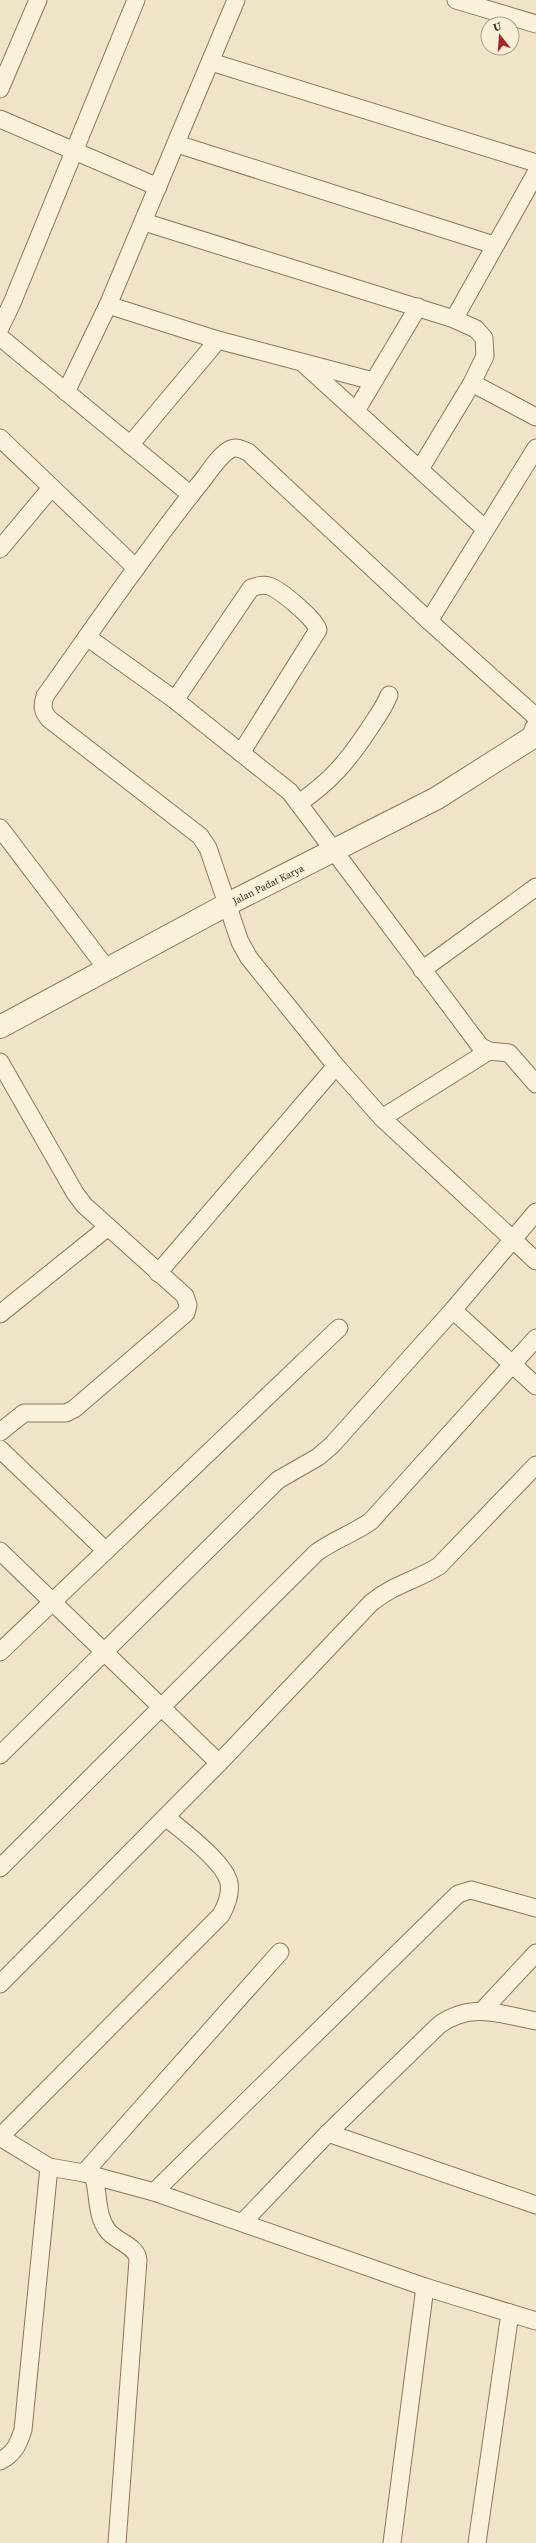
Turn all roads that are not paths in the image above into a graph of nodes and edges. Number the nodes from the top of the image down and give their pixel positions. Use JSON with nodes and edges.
{"nodes":[{"id":1,"x":38,"y":0,"type":"edge"},
{"id":2,"x":136,"y":0,"type":"edge"},
{"id":3,"x":236,"y":0,"type":"edge"},
{"id":4,"x":456,"y":0,"type":"edge"},
{"id":5,"x":536,"y":24,"type":"edge"},
{"id":6,"x":211,"y":62,"type":"junction"},
{"id":7,"x":0,"y":89,"type":"edge"},
{"id":8,"x":0,"y":119,"type":"edge"},
{"id":9,"x":177,"y":144,"type":"junction"},
{"id":10,"x":73,"y":150,"type":"junction"},
{"id":11,"x":536,"y":163,"type":"edge"},
{"id":12,"x":536,"y":173,"type":"edge"},
{"id":13,"x":158,"y":187,"type":"junction"},
{"id":14,"x":144,"y":222,"type":"junction"},
{"id":15,"x":494,"y":245,"type":"junction"},
{"id":16,"x":6,"y":300,"type":"edge"},
{"id":17,"x":108,"y":305,"type":"junction"},
{"id":18,"x":418,"y":307,"type":"junction"},
{"id":19,"x":454,"y":319,"type":"junction"},
{"id":20,"x":0,"y":328,"type":"edge"},
{"id":21,"x":0,"y":337,"type":"edge"},
{"id":22,"x":218,"y":340,"type":"junction"},
{"id":23,"x":303,"y":362,"type":"junction"},
{"id":24,"x":373,"y":381,"type":"junction"},
{"id":25,"x":472,"y":383,"type":"junction"},
{"id":26,"x":66,"y":392,"type":"junction"},
{"id":27,"x":356,"y":411,"type":"junction"},
{"id":28,"x":536,"y":417,"type":"edge"},
{"id":29,"x":0,"y":438,"type":"edge"},
{"id":30,"x":130,"y":445,"type":"junction"},
{"id":31,"x":536,"y":448,"type":"edge"},
{"id":32,"x":420,"y":469,"type":"junction"},
{"id":33,"x":51,"y":488,"type":"junction"},
{"id":34,"x":191,"y":496,"type":"junction"},
{"id":35,"x":485,"y":529,"type":"junction"},
{"id":36,"x":0,"y":549,"type":"edge"},
{"id":37,"x":136,"y":568,"type":"junction"},
{"id":38,"x":429,"y":621,"type":"junction"},
{"id":39,"x":87,"y":637,"type":"junction"},
{"id":40,"x":389,"y":694,"type":"dead end"},
{"id":41,"x":175,"y":700,"type":"junction"},
{"id":42,"x":535,"y":728,"type":"edge"},
{"id":43,"x":241,"y":753,"type":"junction"},
{"id":44,"x":300,"y":803,"type":"junction"},
{"id":45,"x":0,"y":828,"type":"edge"},
{"id":46,"x":335,"y":851,"type":"junction"},
{"id":47,"x":536,"y":887,"type":"edge"},
{"id":48,"x":226,"y":905,"type":"junction"},
{"id":49,"x":107,"y":969,"type":"junction"},
{"id":50,"x":422,"y":970,"type":"junction"},
{"id":51,"x":0,"y":1027,"type":"edge"},
{"id":52,"x":488,"y":1051,"type":"junction"},
{"id":53,"x":0,"y":1062,"type":"edge"},
{"id":54,"x":336,"y":1066,"type":"junction"},
{"id":55,"x":534,"y":1079,"type":"edge"},
{"id":56,"x":382,"y":1118,"type":"junction"},
{"id":57,"x":536,"y":1212,"type":"edge"},
{"id":58,"x":108,"y":1227,"type":"junction"},
{"id":59,"x":513,"y":1240,"type":"junction"},
{"id":60,"x":536,"y":1261,"type":"edge"},
{"id":61,"x":158,"y":1273,"type":"junction"},
{"id":62,"x":453,"y":1310,"type":"junction"},
{"id":63,"x":0,"y":1314,"type":"edge"},
{"id":64,"x":338,"y":1328,"type":"dead end"},
{"id":65,"x":536,"y":1338,"type":"edge"},
{"id":66,"x":512,"y":1365,"type":"junction"},
{"id":67,"x":536,"y":1386,"type":"edge"},
{"id":68,"x":0,"y":1432,"type":"edge"},
{"id":69,"x":0,"y":1449,"type":"edge"},
{"id":70,"x":536,"y":1465,"type":"edge"},
{"id":71,"x":530,"y":1482,"type":"edge"},
{"id":72,"x":0,"y":1551,"type":"edge"},
{"id":73,"x":106,"y":1551,"type":"junction"},
{"id":74,"x":53,"y":1602,"type":"junction"},
{"id":75,"x":104,"y":1651,"type":"junction"},
{"id":76,"x":0,"y":1652,"type":"edge"},
{"id":77,"x":161,"y":1707,"type":"junction"},
{"id":78,"x":0,"y":1755,"type":"edge"},
{"id":79,"x":219,"y":1763,"type":"junction"},
{"id":80,"x":166,"y":1817,"type":"junction"},
{"id":81,"x":0,"y":1868,"type":"edge"},
{"id":82,"x":536,"y":1908,"type":"edge"},
{"id":83,"x":280,"y":1952,"type":"dead end"},
{"id":84,"x":536,"y":1953,"type":"edge"},
{"id":85,"x":0,"y":1984,"type":"edge"},
{"id":86,"x":482,"y":2011,"type":"junction"},
{"id":87,"x":536,"y":2022,"type":"edge"},
{"id":88,"x":328,"y":2133,"type":"junction"},
{"id":89,"x":0,"y":2137,"type":"edge"},
{"id":90,"x":49,"y":2167,"type":"junction"},
{"id":91,"x":89,"y":2175,"type":"junction"},
{"id":92,"x":154,"y":2192,"type":"junction"},
{"id":93,"x":536,"y":2205,"type":"edge"},
{"id":94,"x":243,"y":2222,"type":"junction"},
{"id":95,"x":425,"y":2287,"type":"junction"},
{"id":96,"x":510,"y":2313,"type":"junction"},
{"id":97,"x":536,"y":2321,"type":"edge"},
{"id":98,"x":0,"y":2461,"type":"edge"},
{"id":99,"x":117,"y":2543,"type":"edge"},
{"id":100,"x":392,"y":2543,"type":"edge"},
{"id":101,"x":477,"y":2543,"type":"edge"}],
"edges":[{"from":1,"to":7,"type":"street"},
{"from":2,"to":10,"type":"street"},
{"from":3,"to":6,"type":"street"},
{"from":4,"to":5,"type":"street"},
{"from":6,"to":9,"type":"street"},
{"from":6,"to":11,"type":"street"},
{"from":8,"to":10,"type":"street"},
{"from":9,"to":13,"type":"street"},
{"from":9,"to":15,"type":"street"},
{"from":10,"to":13,"type":"street"},
{"from":10,"to":16,"type":"street"},
{"from":12,"to":15,"type":"street"},
{"from":13,"to":14,"type":"street"},
{"from":14,"to":17,"type":"street"},
{"from":14,"to":18,"type":"street"},
{"from":15,"to":19,"type":"street"},
{"from":16,"to":20,"type":"street"},
{"from":17,"to":22,"type":"street"},
{"from":17,"to":26,"type":"street"},
{"from":18,"to":19,"type":"street"},
{"from":18,"to":24,"type":"street"},
{"from":19,"to":25,"type":"street"},
{"from":21,"to":26,"type":"street"},
{"from":22,"to":23,"type":"street"},
{"from":22,"to":30,"type":"street"},
{"from":23,"to":24,"type":"street"},
{"from":23,"to":27,"type":"street"},
{"from":24,"to":27,"type":"street"},
{"from":25,"to":28,"type":"street"},
{"from":25,"to":32,"type":"street"},
{"from":26,"to":30,"type":"street"},
{"from":27,"to":32,"type":"street"},
{"from":29,"to":33,"type":"street"},
{"from":30,"to":34,"type":"street"},
{"from":31,"to":35,"type":"street"},
{"from":32,"to":35,"type":"street"},
{"from":33,"to":36,"type":"street"},
{"from":33,"to":37,"type":"street"},
{"from":34,"to":37,"type":"street"},
{"from":34,"to":38,"type":"street"},
{"from":35,"to":38,"type":"street"},
{"from":37,"to":39,"type":"street"},
{"from":38,"to":42,"type":"street"},
{"from":39,"to":41,"type":"street"},
{"from":39,"to":48,"type":"street"},
{"from":40,"to":44,"type":"street"},
{"from":41,"to":43,"type":"street"},
{"from":41,"to":43,"type":"street"},
{"from":42,"to":46,"type":"street","name":"Jalan Padat Karya"},
{"from":43,"to":44,"type":"street"},
{"from":44,"to":46,"type":"street"},
{"from":45,"to":49,"type":"street"},
{"from":46,"to":48,"type":"street","name":"Jalan Padat Karya"},
{"from":46,"to":50,"type":"street"},
{"from":47,"to":50,"type":"street"},
{"from":48,"to":49,"type":"street","name":"Jalan Padat Karya"},
{"from":48,"to":54,"type":"street"},
{"from":49,"to":51,"type":"street","name":"Jalan Padat Karya"},
{"from":50,"to":52,"type":"street"},
{"from":52,"to":55,"type":"street"},
{"from":52,"to":56,"type":"street"},
{"from":53,"to":58,"type":"street"},
{"from":54,"to":56,"type":"street"},
{"from":54,"to":61,"type":"street"},
{"from":56,"to":59,"type":"street"},
{"from":57,"to":59,"type":"street"},
{"from":58,"to":61,"type":"street"},
{"from":58,"to":63,"type":"street"},
{"from":59,"to":60,"type":"street"},
{"from":59,"to":62,"type":"street"},
{"from":61,"to":68,"type":"street"},
{"from":62,"to":66,"type":"street"},
{"from":62,"to":75,"type":"street"},
{"from":64,"to":73,"type":"street"},
{"from":65,"to":66,"type":"street"},
{"from":66,"to":67,"type":"street"},
{"from":66,"to":77,"type":"street"},
{"from":69,"to":73,"type":"street"},
{"from":70,"to":71,"type":"street"},
{"from":71,"to":79,"type":"street"},
{"from":72,"to":74,"type":"street"},
{"from":73,"to":74,"type":"street"},
{"from":74,"to":75,"type":"street"},
{"from":74,"to":76,"type":"street"},
{"from":75,"to":77,"type":"street"},
{"from":75,"to":78,"type":"street"},
{"from":77,"to":79,"type":"street"},
{"from":77,"to":81,"type":"street"},
{"from":79,"to":80,"type":"street"},
{"from":80,"to":85,"type":"street"},
{"from":80,"to":89,"type":"street"},
{"from":82,"to":92,"type":"street"},
{"from":83,"to":91,"type":"street"},
{"from":84,"to":86,"type":"street"},
{"from":86,"to":87,"type":"street"},
{"from":86,"to":88,"type":"street"},
{"from":88,"to":93,"type":"street"},
{"from":88,"to":94,"type":"street"},
{"from":89,"to":90,"type":"street"},
{"from":90,"to":91,"type":"street"},
{"from":90,"to":98,"type":"street"},
{"from":91,"to":92,"type":"street"},
{"from":91,"to":99,"type":"street"},
{"from":92,"to":94,"type":"street"},
{"from":94,"to":95,"type":"street"},
{"from":95,"to":96,"type":"street"},
{"from":95,"to":100,"type":"street"},
{"from":96,"to":97,"type":"street"},
{"from":96,"to":101,"type":"street"}]}
